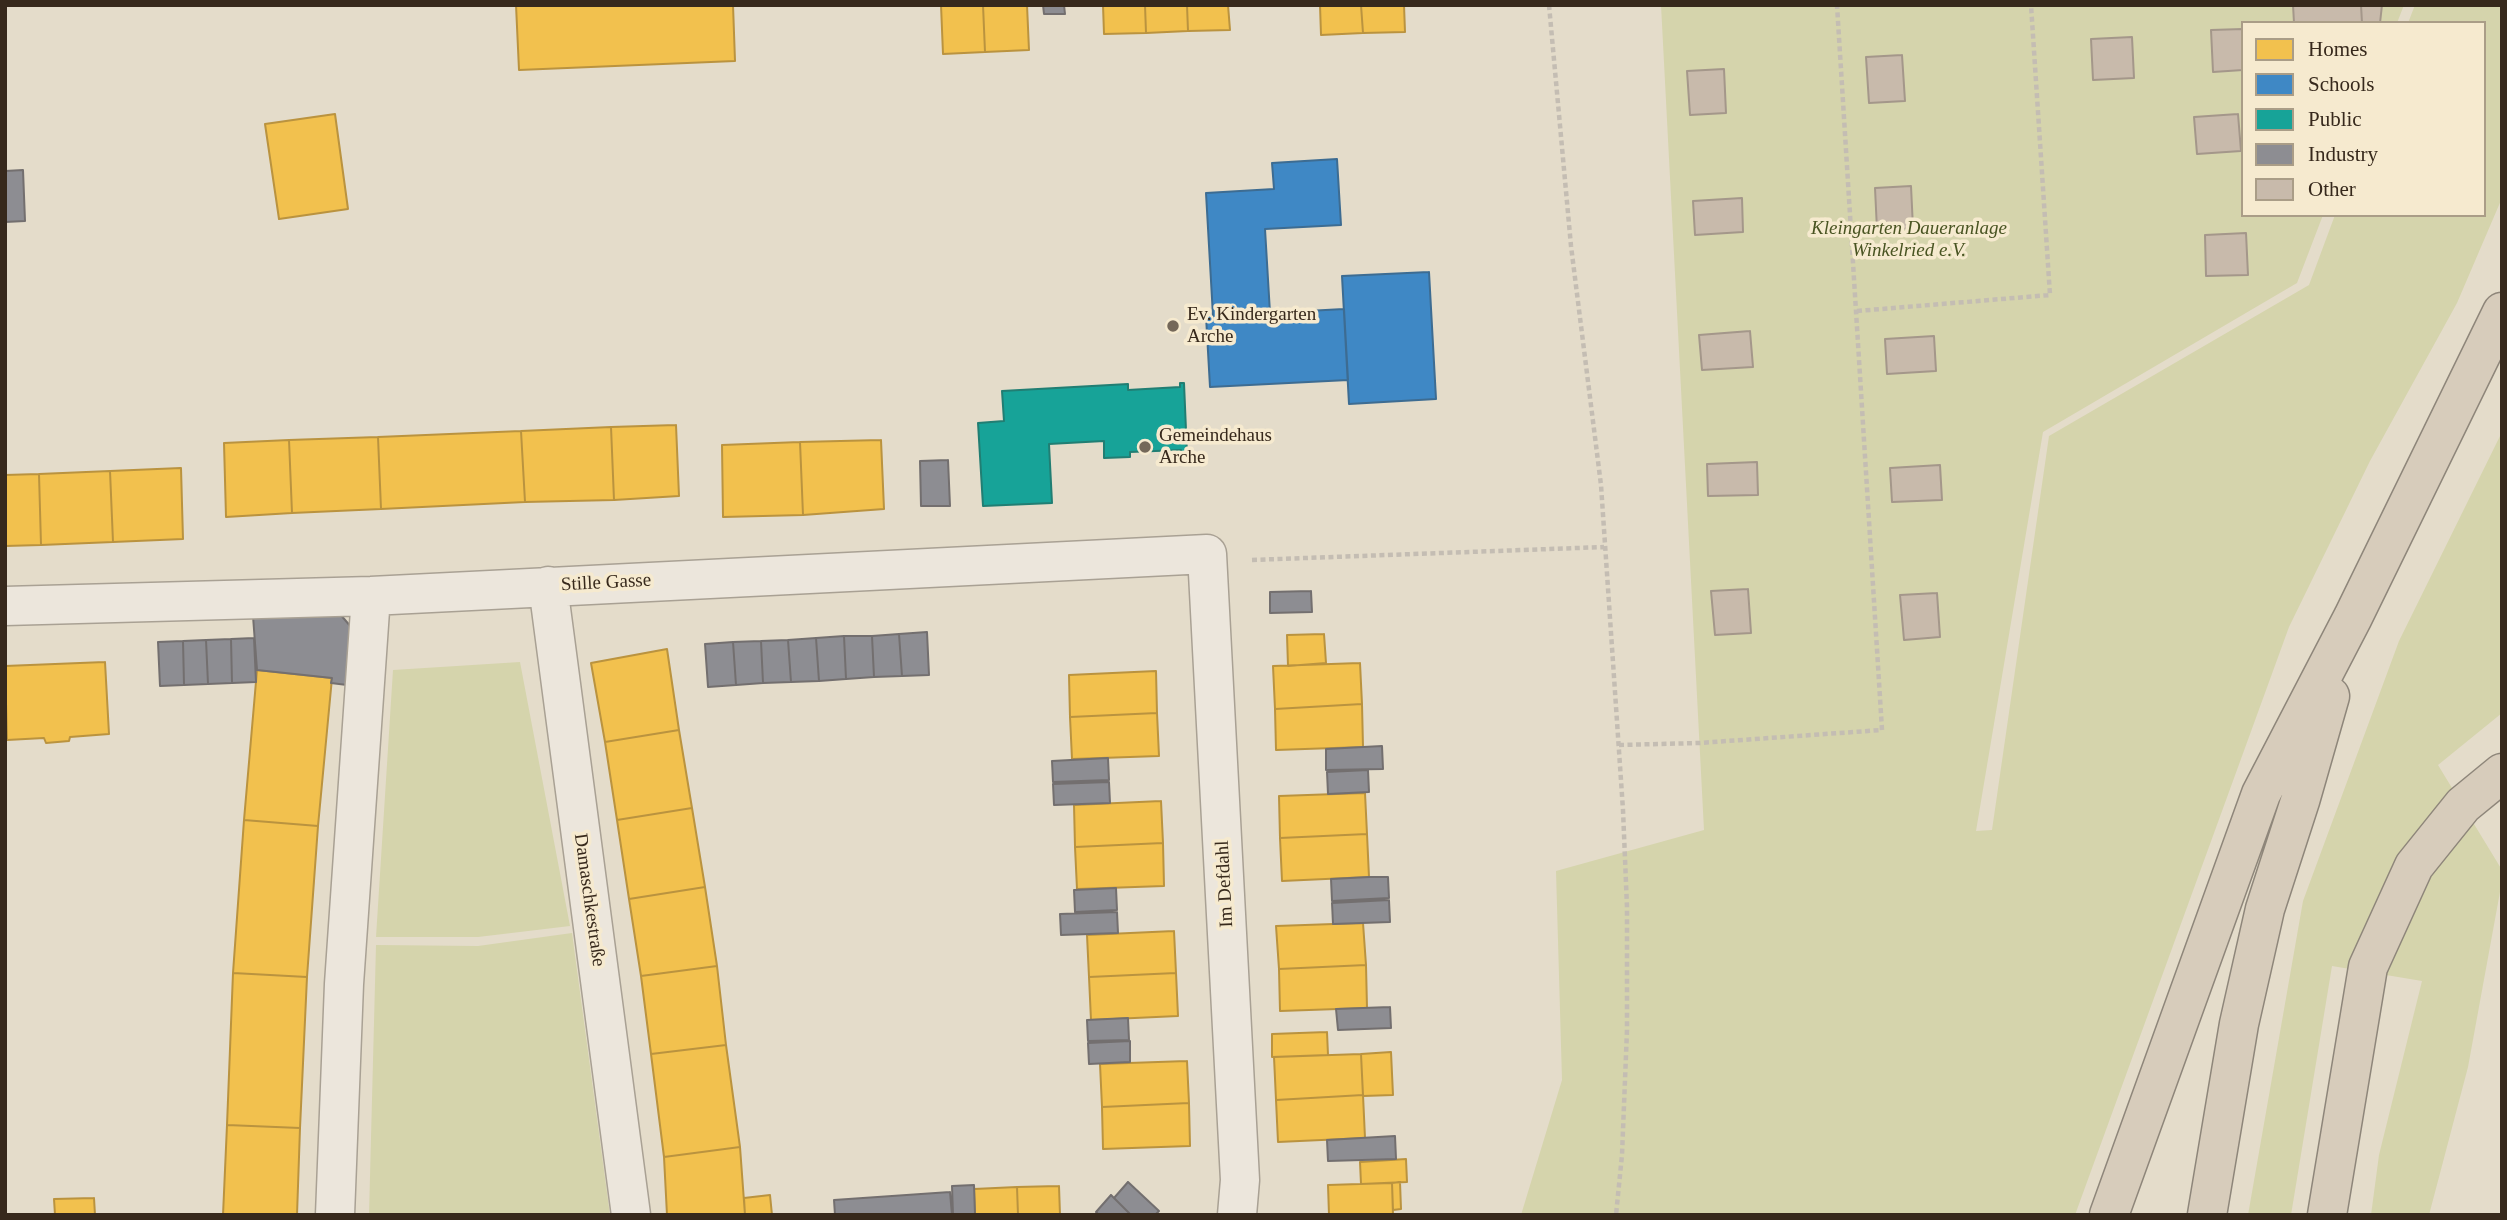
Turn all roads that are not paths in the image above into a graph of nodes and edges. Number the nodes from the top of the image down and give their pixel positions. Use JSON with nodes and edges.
{"nodes":[{"id":1,"x":2502,"y":312,"type":"edge"},
{"id":2,"x":1207,"y":554,"type":"joint"},
{"id":3,"x":548,"y":586,"type":"junction"},
{"id":4,"x":371,"y":596,"type":"junction"},
{"id":5,"x":5,"y":606,"type":"edge"},
{"id":6,"x":2353,"y":617,"type":"junction"},
{"id":7,"x":2502,"y":773,"type":"edge"},
{"id":8,"x":335,"y":1215,"type":"edge"},
{"id":9,"x":631,"y":1215,"type":"edge"},
{"id":10,"x":1237,"y":1215,"type":"edge"},
{"id":11,"x":2109,"y":1215,"type":"edge"},
{"id":12,"x":2207,"y":1215,"type":"edge"},
{"id":13,"x":2327,"y":1215,"type":"edge"}],
"edges":[{"from":1,"to":6,"type":"highway"},
{"from":2,"to":3,"type":"street","name":"Stille Gasse"},
{"from":2,"to":10,"type":"street","name":"Im Defdahl"},
{"from":3,"to":4,"type":"street","name":"Stille Gasse"},
{"from":3,"to":9,"type":"street","name":"Damaschkestraße"},
{"from":4,"to":5,"type":"street","name":"Stille Gasse"},
{"from":4,"to":8,"type":"street"},
{"from":6,"to":11,"type":"highway"},
{"from":6,"to":12,"type":"highway"},
{"from":7,"to":13,"type":"highway"}]}
